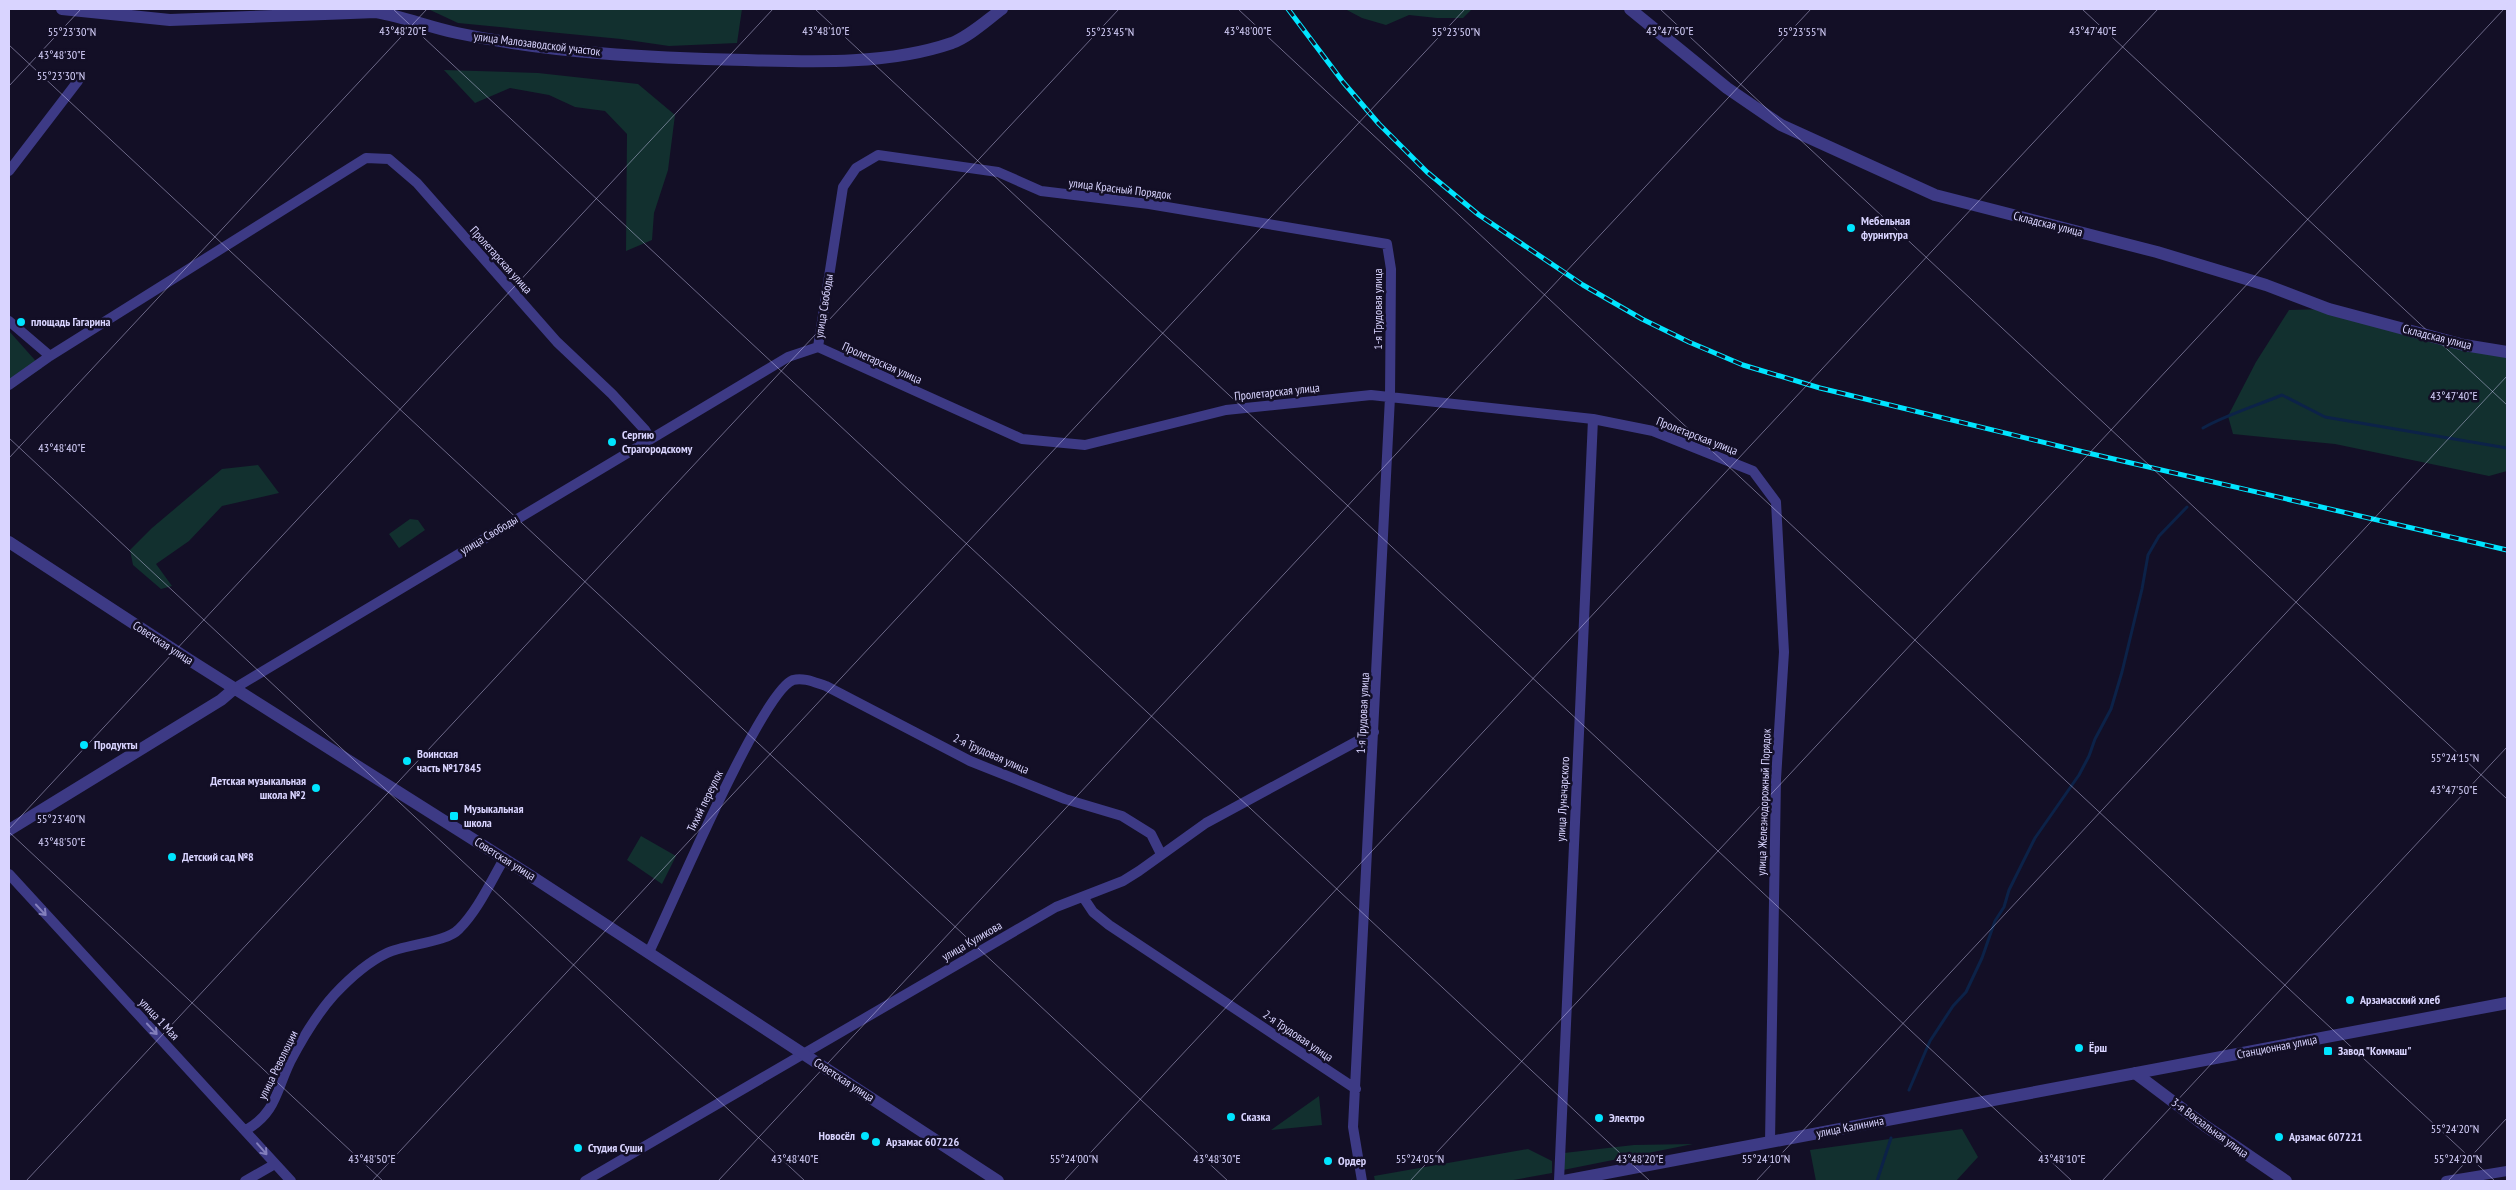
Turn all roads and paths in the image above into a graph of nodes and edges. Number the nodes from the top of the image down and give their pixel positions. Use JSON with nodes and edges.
{"nodes":[{"id":1,"x":62,"y":9,"type":"edge"},
{"id":2,"x":1002,"y":9,"type":"edge"},
{"id":3,"x":1630,"y":9,"type":"edge"},
{"id":4,"x":78,"y":82,"type":"dead end"},
{"id":5,"x":856,"y":168,"type":"joint"},
{"id":6,"x":9,"y":171,"type":"edge"},
{"id":7,"x":1387,"y":244,"type":"joint"},
{"id":8,"x":9,"y":321,"type":"edge"},
{"id":9,"x":818,"y":346,"type":"junction"},
{"id":10,"x":2507,"y":352,"type":"edge"},
{"id":11,"x":50,"y":356,"type":"junction"},
{"id":12,"x":9,"y":385,"type":"edge"},
{"id":13,"x":1390,"y":397,"type":"junction"},
{"id":14,"x":1593,"y":419,"type":"junction"},
{"id":15,"x":650,"y":438,"type":"junction"},
{"id":16,"x":1753,"y":472,"type":"joint"},
{"id":17,"x":9,"y":542,"type":"edge"},
{"id":18,"x":804,"y":679,"type":"joint"},
{"id":19,"x":236,"y":688,"type":"junction"},
{"id":20,"x":1374,"y":732,"type":"junction"},
{"id":21,"x":9,"y":830,"type":"edge"},
{"id":22,"x":1161,"y":854,"type":"junction"},
{"id":23,"x":504,"y":858,"type":"junction"},
{"id":24,"x":9,"y":874,"type":"edge"},
{"id":25,"x":1083,"y":898,"type":"junction"},
{"id":26,"x":649,"y":952,"type":"junction"},
{"id":27,"x":2507,"y":1003,"type":"edge"},
{"id":28,"x":804,"y":1054,"type":"junction"},
{"id":29,"x":2135,"y":1073,"type":"junction"},
{"id":30,"x":1356,"y":1089,"type":"junction"},
{"id":31,"x":246,"y":1130,"type":"junction"},
{"id":32,"x":1770,"y":1142,"type":"junction"},
{"id":33,"x":275,"y":1164,"type":"junction"},
{"id":34,"x":2507,"y":1171,"type":"edge"},
{"id":35,"x":244,"y":1181,"type":"edge"},
{"id":36,"x":290,"y":1181,"type":"edge"},
{"id":37,"x":585,"y":1181,"type":"edge"},
{"id":38,"x":998,"y":1181,"type":"edge"},
{"id":39,"x":1362,"y":1181,"type":"edge"},
{"id":40,"x":1558,"y":1181,"type":"edge"},
{"id":41,"x":1564,"y":1181,"type":"edge"},
{"id":42,"x":2286,"y":1181,"type":"edge"},
{"id":43,"x":2446,"y":1181,"type":"edge"}],
"edges":[{"from":1,"to":2,"type":"street","name":"улица Малозаводской участок"},
{"from":3,"to":10,"type":"street","name":"Складская улица"},
{"from":4,"to":6,"type":"street"},
{"from":5,"to":7,"type":"street","name":"улица Красный Порядок"},
{"from":5,"to":9,"type":"street","name":"улица Свободы"},
{"from":7,"to":13,"type":"street","name":"1-я Трудовая улица"},
{"from":8,"to":11,"type":"street"},
{"from":9,"to":13,"type":"street","name":"Пролетарская улица"},
{"from":9,"to":15,"type":"street","name":"улица Свободы"},
{"from":11,"to":12,"type":"street"},
{"from":11,"to":15,"type":"street","name":"Пролетарская улица"},
{"from":13,"to":14,"type":"street","name":"Пролетарская улица"},
{"from":13,"to":20,"type":"street","name":"1-я Трудовая улица"},
{"from":14,"to":16,"type":"street","name":"Пролетарская улица"},
{"from":14,"to":40,"type":"street","name":"улица Луначарского"},
{"from":15,"to":19,"type":"street","name":"улица Свободы"},
{"from":16,"to":32,"type":"street","name":"улица Железнодорожный Порядок"},
{"from":17,"to":19,"type":"street","name":"Советская улица"},
{"from":18,"to":22,"type":"street","name":"2-я Трудовая улица"},
{"from":18,"to":26,"type":"street","name":"Тихий переулок"},
{"from":19,"to":21,"type":"street","name":"улица Свободы"},
{"from":19,"to":23,"type":"street","name":"Советская улица"},
{"from":20,"to":22,"type":"street","name":"улица Куликова"},
{"from":20,"to":30,"type":"street","name":"1-я Трудовая улица"},
{"from":22,"to":25,"type":"street","name":"улица Куликова"},
{"from":23,"to":26,"type":"street","name":"Советская улица"},
{"from":23,"to":31,"type":"street","name":"улица Революции"},
{"from":24,"to":31,"type":"street","name":"улица 1 Мая","one_way":true},
{"from":25,"to":28,"type":"street","name":"улица Куликова"},
{"from":25,"to":30,"type":"street","name":"2-я Трудовая улица"},
{"from":26,"to":28,"type":"street","name":"Советская улица"},
{"from":27,"to":29,"type":"street","name":"Станционная улица"},
{"from":28,"to":37,"type":"street","name":"улица Куликова"},
{"from":28,"to":38,"type":"street","name":"Советская улица"},
{"from":29,"to":32,"type":"street","name":"улица Калинина"},
{"from":29,"to":42,"type":"street","name":"3-я Вокзальная улица"},
{"from":30,"to":39,"type":"street","name":"1-я Трудовая улица"},
{"from":31,"to":33,"type":"street","name":"улица 1 Мая","one_way":true},
{"from":32,"to":41,"type":"street","name":"улица Калинина"},
{"from":33,"to":35,"type":"street"},
{"from":33,"to":36,"type":"street","name":"улица 1 Мая"},
{"from":34,"to":43,"type":"street"}]}
